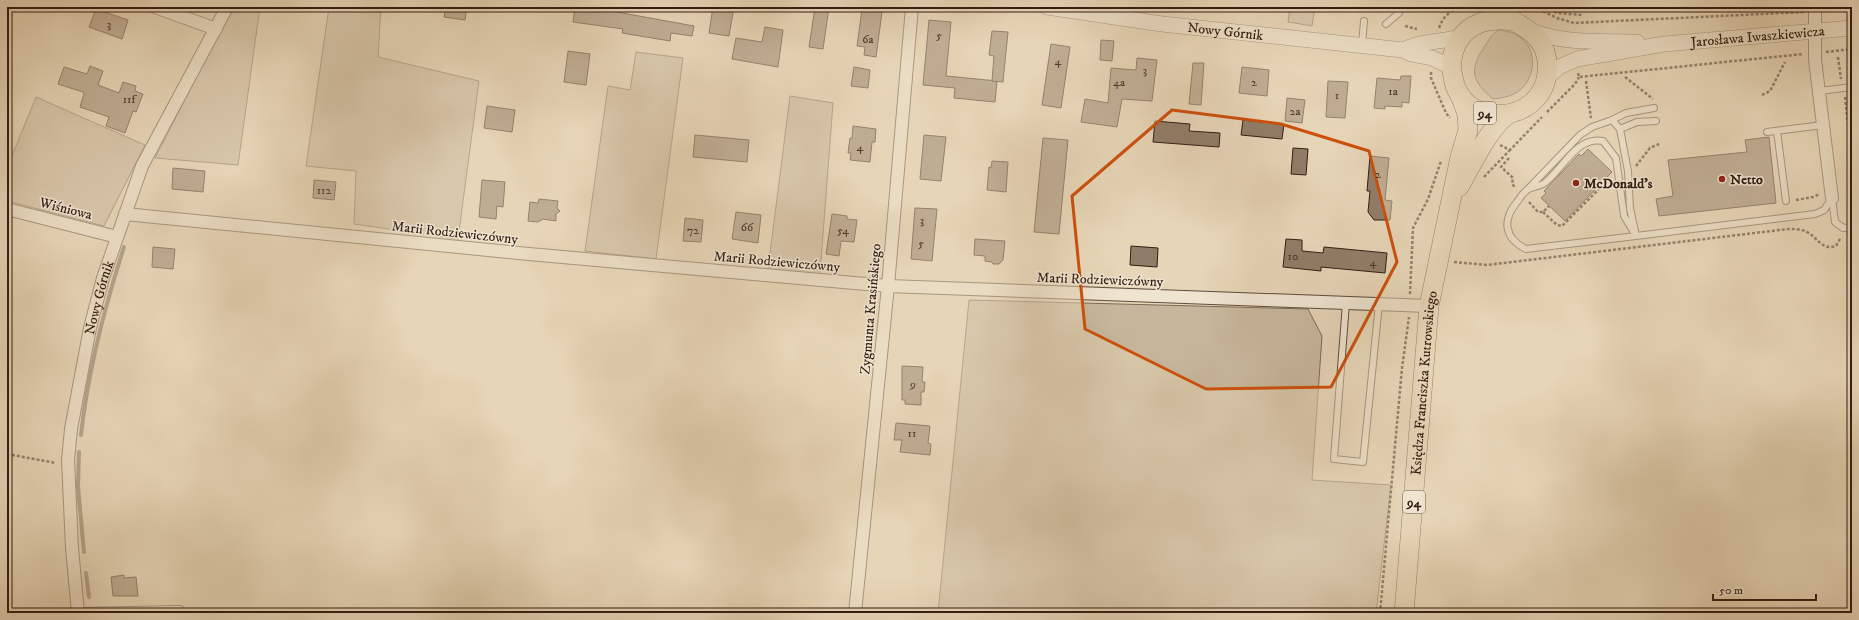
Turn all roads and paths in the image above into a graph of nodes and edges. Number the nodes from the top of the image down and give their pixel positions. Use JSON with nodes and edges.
{"nodes":[{"id":1,"x":155,"y":7,"type":"edge"},
{"id":2,"x":227,"y":7,"type":"edge"},
{"id":3,"x":912,"y":7,"type":"edge"},
{"id":4,"x":1047,"y":7,"type":"edge"},
{"id":5,"x":1400,"y":7,"type":"edge"},
{"id":6,"x":1462,"y":7,"type":"edge"},
{"id":7,"x":1475,"y":7,"type":"edge"},
{"id":8,"x":1534,"y":7,"type":"edge"},
{"id":9,"x":1545,"y":7,"type":"edge"},
{"id":10,"x":1852,"y":7,"type":"edge"},
{"id":11,"x":1452,"y":8,"type":"edge"},
{"id":12,"x":1815,"y":9,"type":"edge"},
{"id":13,"x":1508,"y":14,"type":"edge"},
{"id":14,"x":1582,"y":15,"type":"dead end"},
{"id":15,"x":1364,"y":21,"type":"dead end"},
{"id":16,"x":1386,"y":24,"type":"dead end"},
{"id":17,"x":1852,"y":28,"type":"edge"},
{"id":18,"x":216,"y":29,"type":"junction"},
{"id":19,"x":1532,"y":32,"type":"junction"},
{"id":20,"x":1816,"y":32,"type":"junction"},
{"id":21,"x":1438,"y":33,"type":"dead end"},
{"id":22,"x":1466,"y":33,"type":"junction"},
{"id":23,"x":1664,"y":44,"type":"junction"},
{"id":24,"x":1843,"y":45,"type":"dead end"},
{"id":25,"x":1362,"y":46,"type":"junction"},
{"id":26,"x":1403,"y":50,"type":"junction"},
{"id":27,"x":1844,"y":50,"type":"junction"},
{"id":28,"x":1852,"y":50,"type":"edge"},
{"id":29,"x":1826,"y":52,"type":"dead end"},
{"id":30,"x":1804,"y":54,"type":"dead end"},
{"id":31,"x":1838,"y":57,"type":"dead end"},
{"id":32,"x":1785,"y":62,"type":"dead end"},
{"id":33,"x":1451,"y":67,"type":"junction"},
{"id":34,"x":1430,"y":68,"type":"dead end"},
{"id":35,"x":1578,"y":71,"type":"dead end"},
{"id":36,"x":1625,"y":77,"type":"dead end"},
{"id":37,"x":1546,"y":78,"type":"junction"},
{"id":38,"x":1586,"y":81,"type":"dead end"},
{"id":39,"x":1852,"y":87,"type":"edge"},
{"id":40,"x":1842,"y":88,"type":"junction"},
{"id":41,"x":1819,"y":91,"type":"junction"},
{"id":42,"x":1460,"y":95,"type":"junction"},
{"id":43,"x":1762,"y":95,"type":"dead end"},
{"id":44,"x":1659,"y":103,"type":"dead end"},
{"id":45,"x":1654,"y":108,"type":"dead end"},
{"id":46,"x":1590,"y":114,"type":"dead end"},
{"id":47,"x":1507,"y":115,"type":"junction"},
{"id":48,"x":1612,"y":120,"type":"junction"},
{"id":49,"x":1656,"y":121,"type":"dead end"},
{"id":50,"x":1454,"y":123,"type":"dead end"},
{"id":51,"x":1823,"y":125,"type":"junction"},
{"id":52,"x":1620,"y":129,"type":"junction"},
{"id":53,"x":1777,"y":131,"type":"junction"},
{"id":54,"x":1767,"y":132,"type":"dead end"},
{"id":55,"x":1659,"y":144,"type":"dead end"},
{"id":56,"x":1444,"y":155,"type":"dead end"},
{"id":57,"x":1852,"y":160,"type":"edge"},
{"id":58,"x":1628,"y":171,"type":"junction"},
{"id":59,"x":1619,"y":172,"type":"junction"},
{"id":60,"x":1527,"y":190,"type":"junction"},
{"id":61,"x":1832,"y":198,"type":"junction"},
{"id":62,"x":1786,"y":201,"type":"dead end"},
{"id":63,"x":1451,"y":203,"type":"junction"},
{"id":64,"x":7,"y":209,"type":"edge"},
{"id":65,"x":1543,"y":212,"type":"dead end"},
{"id":66,"x":125,"y":214,"type":"junction"},
{"id":67,"x":1841,"y":227,"type":"junction"},
{"id":68,"x":1852,"y":227,"type":"edge"},
{"id":69,"x":1636,"y":236,"type":"junction"},
{"id":70,"x":117,"y":237,"type":"junction"},
{"id":71,"x":1438,"y":261,"type":"junction"},
{"id":72,"x":888,"y":286,"type":"junction"},
{"id":73,"x":1346,"y":303,"type":"junction"},
{"id":74,"x":1379,"y":304,"type":"junction"},
{"id":75,"x":1420,"y":306,"type":"junction"},
{"id":76,"x":7,"y":454,"type":"edge"},
{"id":77,"x":69,"y":466,"type":"junction"},
{"id":78,"x":180,"y":608,"type":"dead end"},
{"id":79,"x":78,"y":612,"type":"edge"},
{"id":80,"x":855,"y":613,"type":"edge"},
{"id":81,"x":1380,"y":613,"type":"edge"},
{"id":82,"x":1404,"y":613,"type":"edge"}],
"edges":[{"from":1,"to":18,"type":"street"},
{"from":2,"to":18,"type":"street","name":"Nowy Górnik"},
{"from":3,"to":72,"type":"street","name":"Zygmunta Krasińskiego"},
{"from":4,"to":25,"type":"street","name":"Nowy Górnik"},
{"from":5,"to":16,"type":"lane"},
{"from":6,"to":11,"type":"path"},
{"from":7,"to":22,"type":"main road","number":"94"},
{"from":8,"to":12,"type":"path"},
{"from":9,"to":14,"type":"path"},
{"from":10,"to":12,"type":"path"},
{"from":11,"to":21,"type":"path"},
{"from":12,"to":20,"type":"street"},
{"from":13,"to":19,"type":"main road","number":"94"},
{"from":13,"to":22,"type":"main road","number":"94"},
{"from":15,"to":25,"type":"lane"},
{"from":17,"to":20,"type":"street","name":"Jarosława Iwaszkiewicza"},
{"from":18,"to":66,"type":"street","name":"Nowy Górnik"},
{"from":19,"to":23,"type":"street","name":"Jarosława Iwaszkiewicza"},
{"from":19,"to":37,"type":"main road","number":"94"},
{"from":20,"to":23,"type":"street","name":"Jarosława Iwaszkiewicza"},
{"from":20,"to":41,"type":"street"},
{"from":22,"to":26,"type":"street","name":"Nowy Górnik"},
{"from":22,"to":33,"type":"main road","number":"94"},
{"from":23,"to":37,"type":"street","name":"Jarosława Iwaszkiewicza"},
{"from":24,"to":27,"type":"path"},
{"from":25,"to":26,"type":"street","name":"Nowy Górnik"},
{"from":26,"to":33,"type":"street","name":"Nowy Górnik"},
{"from":27,"to":28,"type":"path"},
{"from":27,"to":29,"type":"path"},
{"from":30,"to":35,"type":"path"},
{"from":31,"to":40,"type":"path"},
{"from":32,"to":43,"type":"path"},
{"from":33,"to":42,"type":"main road","number":"94"},
{"from":34,"to":50,"type":"path"},
{"from":36,"to":44,"type":"path"},
{"from":37,"to":47,"type":"main road","number":"94"},
{"from":38,"to":46,"type":"path"},
{"from":39,"to":40,"type":"lane"},
{"from":40,"to":41,"type":"lane"},
{"from":40,"to":57,"type":"path"},
{"from":41,"to":51,"type":"street"},
{"from":42,"to":47,"type":"main road","number":"94"},
{"from":42,"to":63,"type":"main road","name":"Księdza Franciszka Kutrowskiego","number":"94"},
{"from":45,"to":48,"type":"lane"},
{"from":47,"to":63,"type":"main road","name":"Księdza Franciszka Kutrowskiego","number":"94"},
{"from":48,"to":52,"type":"lane"},
{"from":48,"to":60,"type":"lane"},
{"from":49,"to":52,"type":"lane"},
{"from":51,"to":53,"type":"lane"},
{"from":51,"to":61,"type":"street"},
{"from":52,"to":58,"type":"lane"},
{"from":53,"to":54,"type":"lane"},
{"from":53,"to":62,"type":"lane"},
{"from":55,"to":58,"type":"path"},
{"from":56,"to":75,"type":"path"},
{"from":58,"to":69,"type":"lane"},
{"from":59,"to":60,"type":"lane"},
{"from":59,"to":65,"type":"path"},
{"from":59,"to":69,"type":"lane"},
{"from":60,"to":69,"type":"lane"},
{"from":61,"to":67,"type":"lane"},
{"from":61,"to":69,"type":"lane"},
{"from":63,"to":71,"type":"main road","name":"Księdza Franciszka Kutrowskiego","number":"94"},
{"from":64,"to":70,"type":"street","name":"Wiśniowa"},
{"from":66,"to":70,"type":"street","name":"Nowy Górnik"},
{"from":66,"to":72,"type":"street","name":"Marii Rodziewiczówny"},
{"from":67,"to":68,"type":"lane"},
{"from":67,"to":71,"type":"path"},
{"from":70,"to":77,"type":"street","name":"Nowy Górnik"},
{"from":71,"to":75,"type":"main road","name":"Księdza Franciszka Kutrowskiego","number":"94"},
{"from":72,"to":73,"type":"street","name":"Marii Rodziewiczówny"},
{"from":72,"to":80,"type":"street","name":"Zygmunta Krasińskiego"},
{"from":73,"to":74,"type":"street","name":"Marii Rodziewiczówny"},
{"from":73,"to":74,"type":"lane"},
{"from":74,"to":75,"type":"street","name":"Marii Rodziewiczówny"},
{"from":75,"to":81,"type":"path"},
{"from":75,"to":82,"type":"main road","name":"Księdza Franciszka Kutrowskiego","number":"94"},
{"from":76,"to":77,"type":"path"},
{"from":77,"to":79,"type":"street","name":"Nowy Górnik"},
{"from":78,"to":79,"type":"lane"}]}
